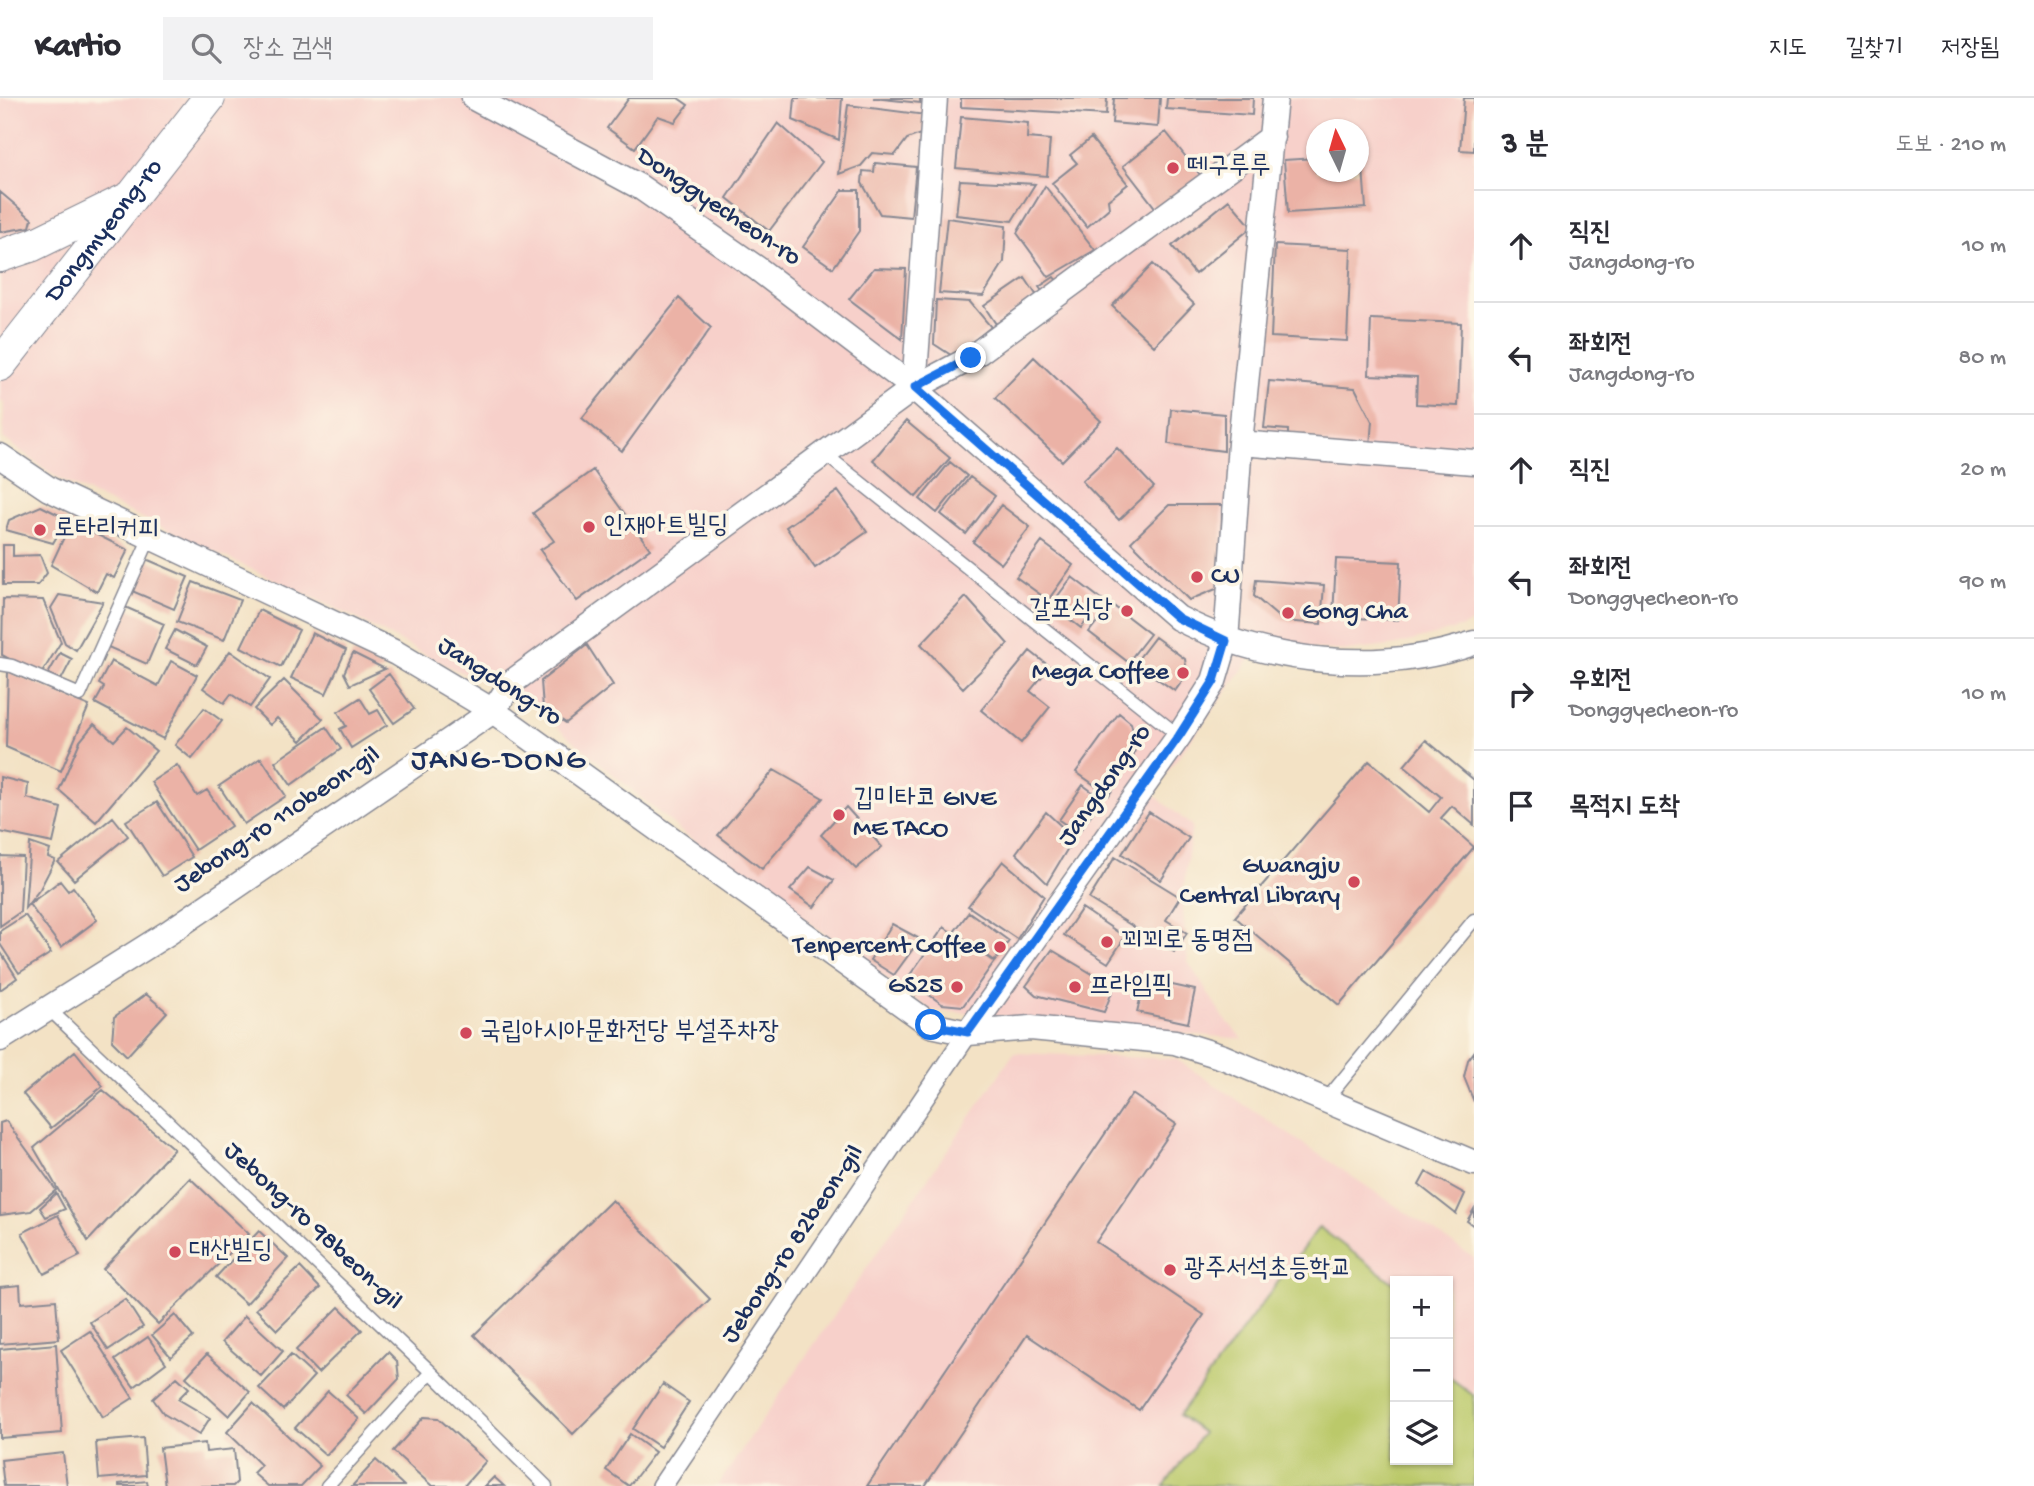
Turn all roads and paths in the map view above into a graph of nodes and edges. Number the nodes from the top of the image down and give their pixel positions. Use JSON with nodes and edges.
{"nodes":[{"id":1,"x":209,"y":98,"type":"edge"},
{"id":2,"x":474,"y":98,"type":"edge"},
{"id":3,"x":935,"y":98,"type":"edge"},
{"id":4,"x":1275,"y":98,"type":"edge"},
{"id":5,"x":1272,"y":137,"type":"junction"},
{"id":6,"x":134,"y":196,"type":"junction"},
{"id":7,"x":0,"y":256,"type":"edge"},
{"id":8,"x":0,"y":365,"type":"edge"},
{"id":9,"x":915,"y":387,"type":"junction"},
{"id":10,"x":1240,"y":443,"type":"junction"},
{"id":11,"x":826,"y":455,"type":"junction"},
{"id":12,"x":0,"y":456,"type":"edge"},
{"id":13,"x":1474,"y":462,"type":"edge"},
{"id":14,"x":150,"y":537,"type":"junction"},
{"id":15,"x":1226,"y":641,"type":"junction"},
{"id":16,"x":1474,"y":643,"type":"edge"},
{"id":17,"x":0,"y":664,"type":"edge"},
{"id":18,"x":493,"y":711,"type":"junction"},
{"id":19,"x":1179,"y":736,"type":"junction"},
{"id":20,"x":1474,"y":920,"type":"edge"},
{"id":21,"x":49,"y":1009,"type":"junction"},
{"id":22,"x":968,"y":1032,"type":"junction"},
{"id":23,"x":0,"y":1039,"type":"edge"},
{"id":24,"x":1326,"y":1100,"type":"junction"},
{"id":25,"x":1474,"y":1163,"type":"edge"},
{"id":26,"x":431,"y":1372,"type":"junction"},
{"id":27,"x":327,"y":1486,"type":"edge"},
{"id":28,"x":546,"y":1486,"type":"edge"},
{"id":29,"x":663,"y":1486,"type":"edge"}],
"edges":[{"from":1,"to":6,"type":"street","name":"Dongmyeong-ro"},
{"from":2,"to":9,"type":"street","name":"Donggyecheon-ro"},
{"from":3,"to":9,"type":"street"},
{"from":4,"to":5,"type":"street"},
{"from":5,"to":9,"type":"street"},
{"from":5,"to":10,"type":"street"},
{"from":6,"to":7,"type":"street"},
{"from":6,"to":8,"type":"street","name":"Dongmyeong-ro"},
{"from":9,"to":11,"type":"street","name":"Jebong-ro 110beon-gil"},
{"from":9,"to":15,"type":"street","name":"Donggyecheon-ro"},
{"from":10,"to":13,"type":"street"},
{"from":10,"to":15,"type":"street"},
{"from":11,"to":18,"type":"street","name":"Jebong-ro 110beon-gil"},
{"from":11,"to":19,"type":"lane","name":"Jangdong-ro"},
{"from":12,"to":14,"type":"street","name":"Jangdong-ro"},
{"from":14,"to":17,"type":"lane"},
{"from":14,"to":18,"type":"street","name":"Jangdong-ro"},
{"from":15,"to":16,"type":"street","name":"Donggyecheon-ro"},
{"from":15,"to":19,"type":"street"},
{"from":18,"to":21,"type":"street","name":"Jebong-ro 110beon-gil"},
{"from":18,"to":22,"type":"street","name":"Jangdong-ro"},
{"from":19,"to":22,"type":"street","name":"Jangdong-ro"},
{"from":20,"to":24,"type":"lane"},
{"from":21,"to":23,"type":"street","name":"Jebong-ro 110beon-gil"},
{"from":21,"to":26,"type":"lane","name":"Jebong-ro 98beon-gil"},
{"from":22,"to":24,"type":"street","name":"Jangdong-ro"},
{"from":22,"to":29,"type":"street","name":"Jebong-ro 82beon-gil"},
{"from":24,"to":25,"type":"street","name":"Jangdong-ro"},
{"from":26,"to":27,"type":"lane"},
{"from":26,"to":28,"type":"lane"}]}
